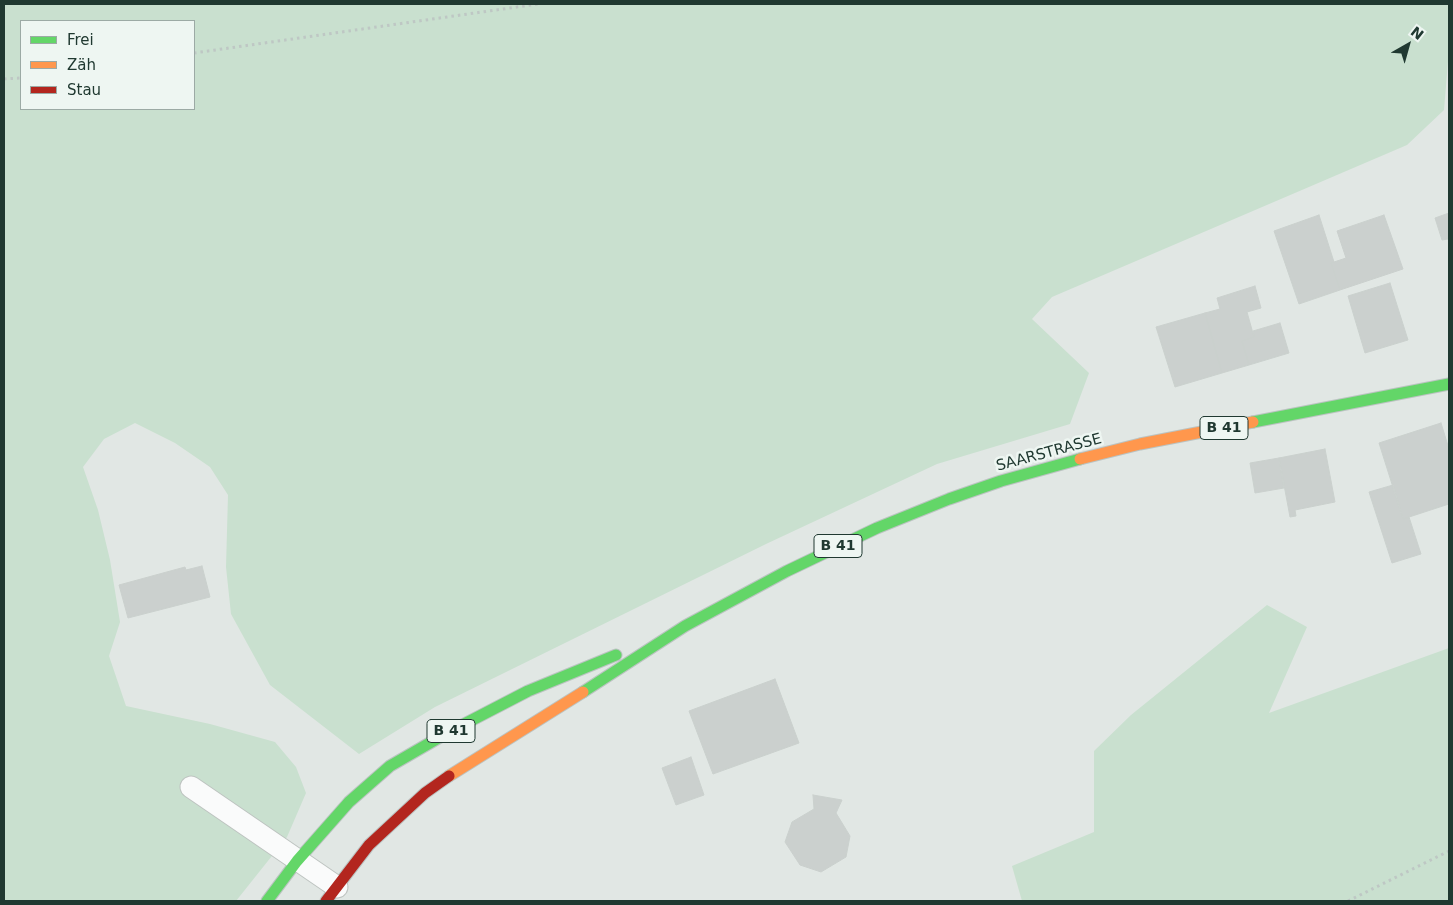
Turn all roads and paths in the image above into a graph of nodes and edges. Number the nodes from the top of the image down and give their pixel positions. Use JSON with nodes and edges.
{"nodes":[{"id":1,"x":538,"y":4,"type":"edge"},
{"id":2,"x":195,"y":53,"type":"edge"},
{"id":3,"x":20,"y":78,"type":"edge"},
{"id":4,"x":4,"y":79,"type":"edge"},
{"id":5,"x":1449,"y":384,"type":"edge"},
{"id":6,"x":682,"y":628,"type":"junction"},
{"id":7,"x":191,"y":787,"type":"dead end"},
{"id":8,"x":1449,"y":851,"type":"edge"},
{"id":9,"x":297,"y":860,"type":"junction"},
{"id":10,"x":331,"y":894,"type":"edge"},
{"id":11,"x":268,"y":901,"type":"edge"},
{"id":12,"x":1348,"y":901,"type":"edge"}],
"edges":[{"from":1,"to":2,"type":"path"},
{"from":3,"to":4,"type":"path"},
{"from":5,"to":6,"type":"main road","name":"SAARSTRASSE","number":"B 41"},
{"from":6,"to":9,"type":"main road","number":"B 41"},
{"from":6,"to":10,"type":"main road","number":"B 41"},
{"from":7,"to":9,"type":"lane"},
{"from":8,"to":12,"type":"path"},
{"from":9,"to":10,"type":"lane"},
{"from":9,"to":11,"type":"main road","number":"B 41"}]}
